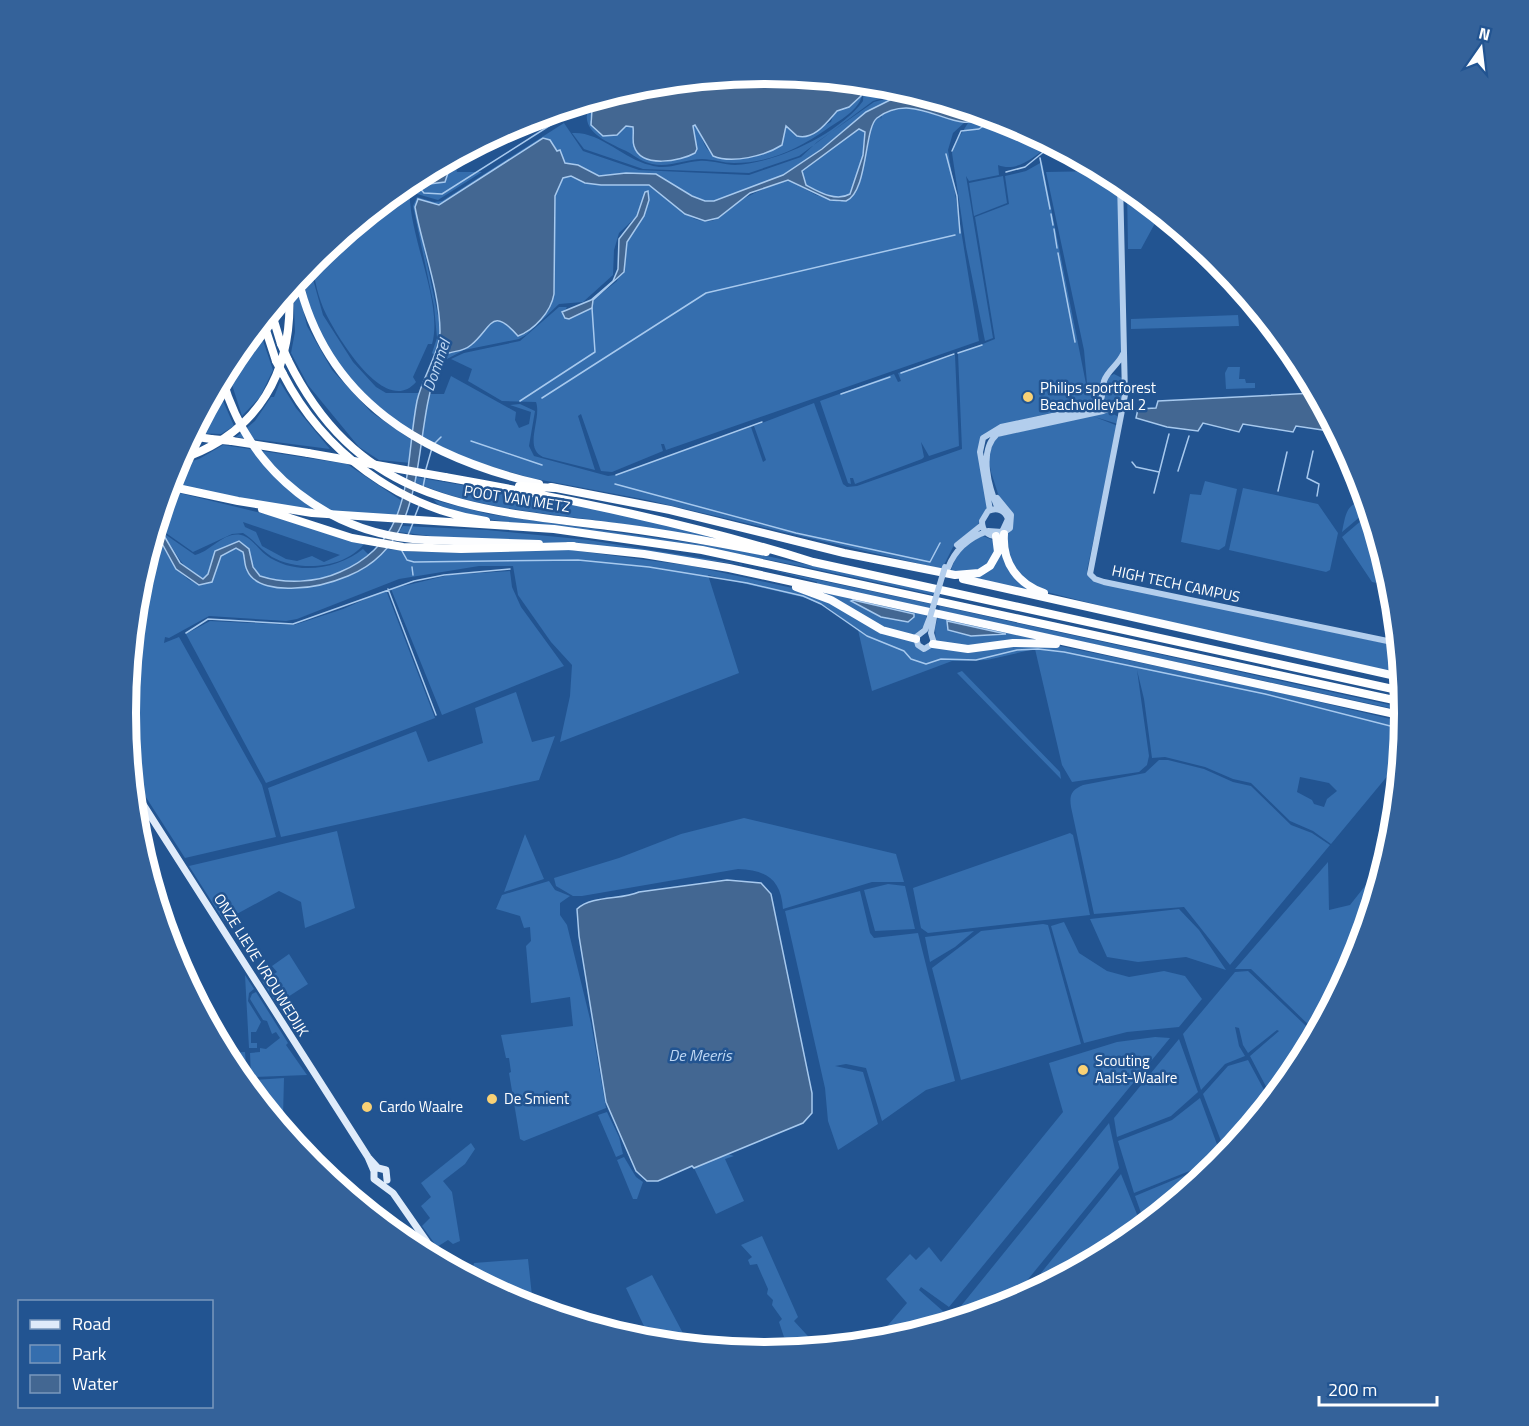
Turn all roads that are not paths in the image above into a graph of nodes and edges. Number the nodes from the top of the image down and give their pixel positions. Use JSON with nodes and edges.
{"nodes":[{"id":1,"x":1120,"y":195,"type":"edge"},
{"id":2,"x":301,"y":288,"type":"edge"},
{"id":3,"x":289,"y":302,"type":"edge"},
{"id":4,"x":274,"y":320,"type":"edge"},
{"id":5,"x":266,"y":329,"type":"edge"},
{"id":6,"x":1124,"y":351,"type":"junction"},
{"id":7,"x":1111,"y":372,"type":"junction"},
{"id":8,"x":1125,"y":379,"type":"junction"},
{"id":9,"x":226,"y":389,"type":"edge"},
{"id":10,"x":1124,"y":402,"type":"junction"},
{"id":11,"x":1103,"y":411,"type":"junction"},
{"id":12,"x":1120,"y":421,"type":"junction"},
{"id":13,"x":199,"y":437,"type":"edge"},
{"id":14,"x":191,"y":455,"type":"edge"},
{"id":15,"x":445,"y":477,"type":"junction"},
{"id":16,"x":177,"y":488,"type":"edge"},
{"id":17,"x":555,"y":488,"type":"junction"},
{"id":18,"x":238,"y":501,"type":"junction"},
{"id":19,"x":1000,"y":507,"type":"junction"},
{"id":20,"x":990,"y":510,"type":"junction"},
{"id":21,"x":516,"y":525,"type":"junction"},
{"id":22,"x":982,"y":525,"type":"junction"},
{"id":23,"x":986,"y":532,"type":"junction"},
{"id":24,"x":1001,"y":534,"type":"junction"},
{"id":25,"x":573,"y":546,"type":"junction"},
{"id":26,"x":813,"y":562,"type":"junction"},
{"id":27,"x":909,"y":566,"type":"junction"},
{"id":28,"x":947,"y":568,"type":"junction"},
{"id":29,"x":766,"y":576,"type":"junction"},
{"id":30,"x":1079,"y":605,"type":"junction"},
{"id":31,"x":928,"y":632,"type":"junction"},
{"id":32,"x":916,"y":639,"type":"junction"},
{"id":33,"x":1389,"y":641,"type":"edge"},
{"id":34,"x":933,"y":644,"type":"junction"},
{"id":35,"x":1100,"y":649,"type":"junction"},
{"id":36,"x":1392,"y":675,"type":"edge"},
{"id":37,"x":1393,"y":689,"type":"edge"},
{"id":38,"x":1393,"y":700,"type":"edge"},
{"id":39,"x":1394,"y":714,"type":"edge"},
{"id":40,"x":142,"y":803,"type":"edge"},
{"id":41,"x":376,"y":1170,"type":"junction"},
{"id":42,"x":385,"y":1181,"type":"junction"},
{"id":43,"x":429,"y":1245,"type":"edge"}],
"edges":[{"from":1,"to":6,"type":"street","name":"HIGH TECH CAMPUS"},
{"from":2,"to":17,"type":"highway","name":"POOT VAN METZ"},
{"from":3,"to":14,"type":"highway"},
{"from":4,"to":26,"type":"highway","name":"POOT VAN METZ","bridge":true},
{"from":5,"to":21,"type":"highway","name":"POOT VAN METZ","bridge":true},
{"from":6,"to":7,"type":"street"},
{"from":6,"to":8,"type":"street","name":"HIGH TECH CAMPUS"},
{"from":7,"to":8,"type":"street"},
{"from":7,"to":20,"type":"street"},
{"from":8,"to":10,"type":"street","name":"HIGH TECH CAMPUS"},
{"from":9,"to":25,"type":"highway","bridge":true},
{"from":10,"to":11,"type":"street"},
{"from":10,"to":12,"type":"street","name":"HIGH TECH CAMPUS"},
{"from":11,"to":12,"type":"street"},
{"from":11,"to":19,"type":"street"},
{"from":12,"to":33,"type":"street","name":"HIGH TECH CAMPUS"},
{"from":13,"to":15,"type":"highway","bridge":true},
{"from":15,"to":17,"type":"highway"},
{"from":15,"to":26,"type":"highway"},
{"from":16,"to":18,"type":"highway"},
{"from":17,"to":27,"type":"highway","name":"POOT VAN METZ"},
{"from":18,"to":21,"type":"highway"},
{"from":18,"to":25,"type":"highway"},
{"from":19,"to":20,"type":"street"},
{"from":19,"to":24,"type":"street"},
{"from":20,"to":22,"type":"street"},
{"from":21,"to":38,"type":"highway"},
{"from":22,"to":23,"type":"street"},
{"from":22,"to":28,"type":"street"},
{"from":23,"to":24,"type":"street"},
{"from":23,"to":28,"type":"street"},
{"from":24,"to":27,"type":"highway"},
{"from":24,"to":30,"type":"highway"},
{"from":25,"to":29,"type":"highway"},
{"from":26,"to":37,"type":"highway"},
{"from":27,"to":30,"type":"highway"},
{"from":28,"to":31,"type":"street","bridge":true},
{"from":29,"to":32,"type":"highway"},
{"from":29,"to":35,"type":"highway"},
{"from":30,"to":36,"type":"highway"},
{"from":31,"to":32,"type":"street"},
{"from":31,"to":34,"type":"street"},
{"from":32,"to":34,"type":"street"},
{"from":34,"to":35,"type":"highway"},
{"from":35,"to":39,"type":"highway"},
{"from":40,"to":41,"type":"main road","name":"ONZE LIEVE VROUWEDIJK"},
{"from":41,"to":42,"type":"main road"},
{"from":41,"to":42,"type":"main road"},
{"from":42,"to":43,"type":"main road"}]}
